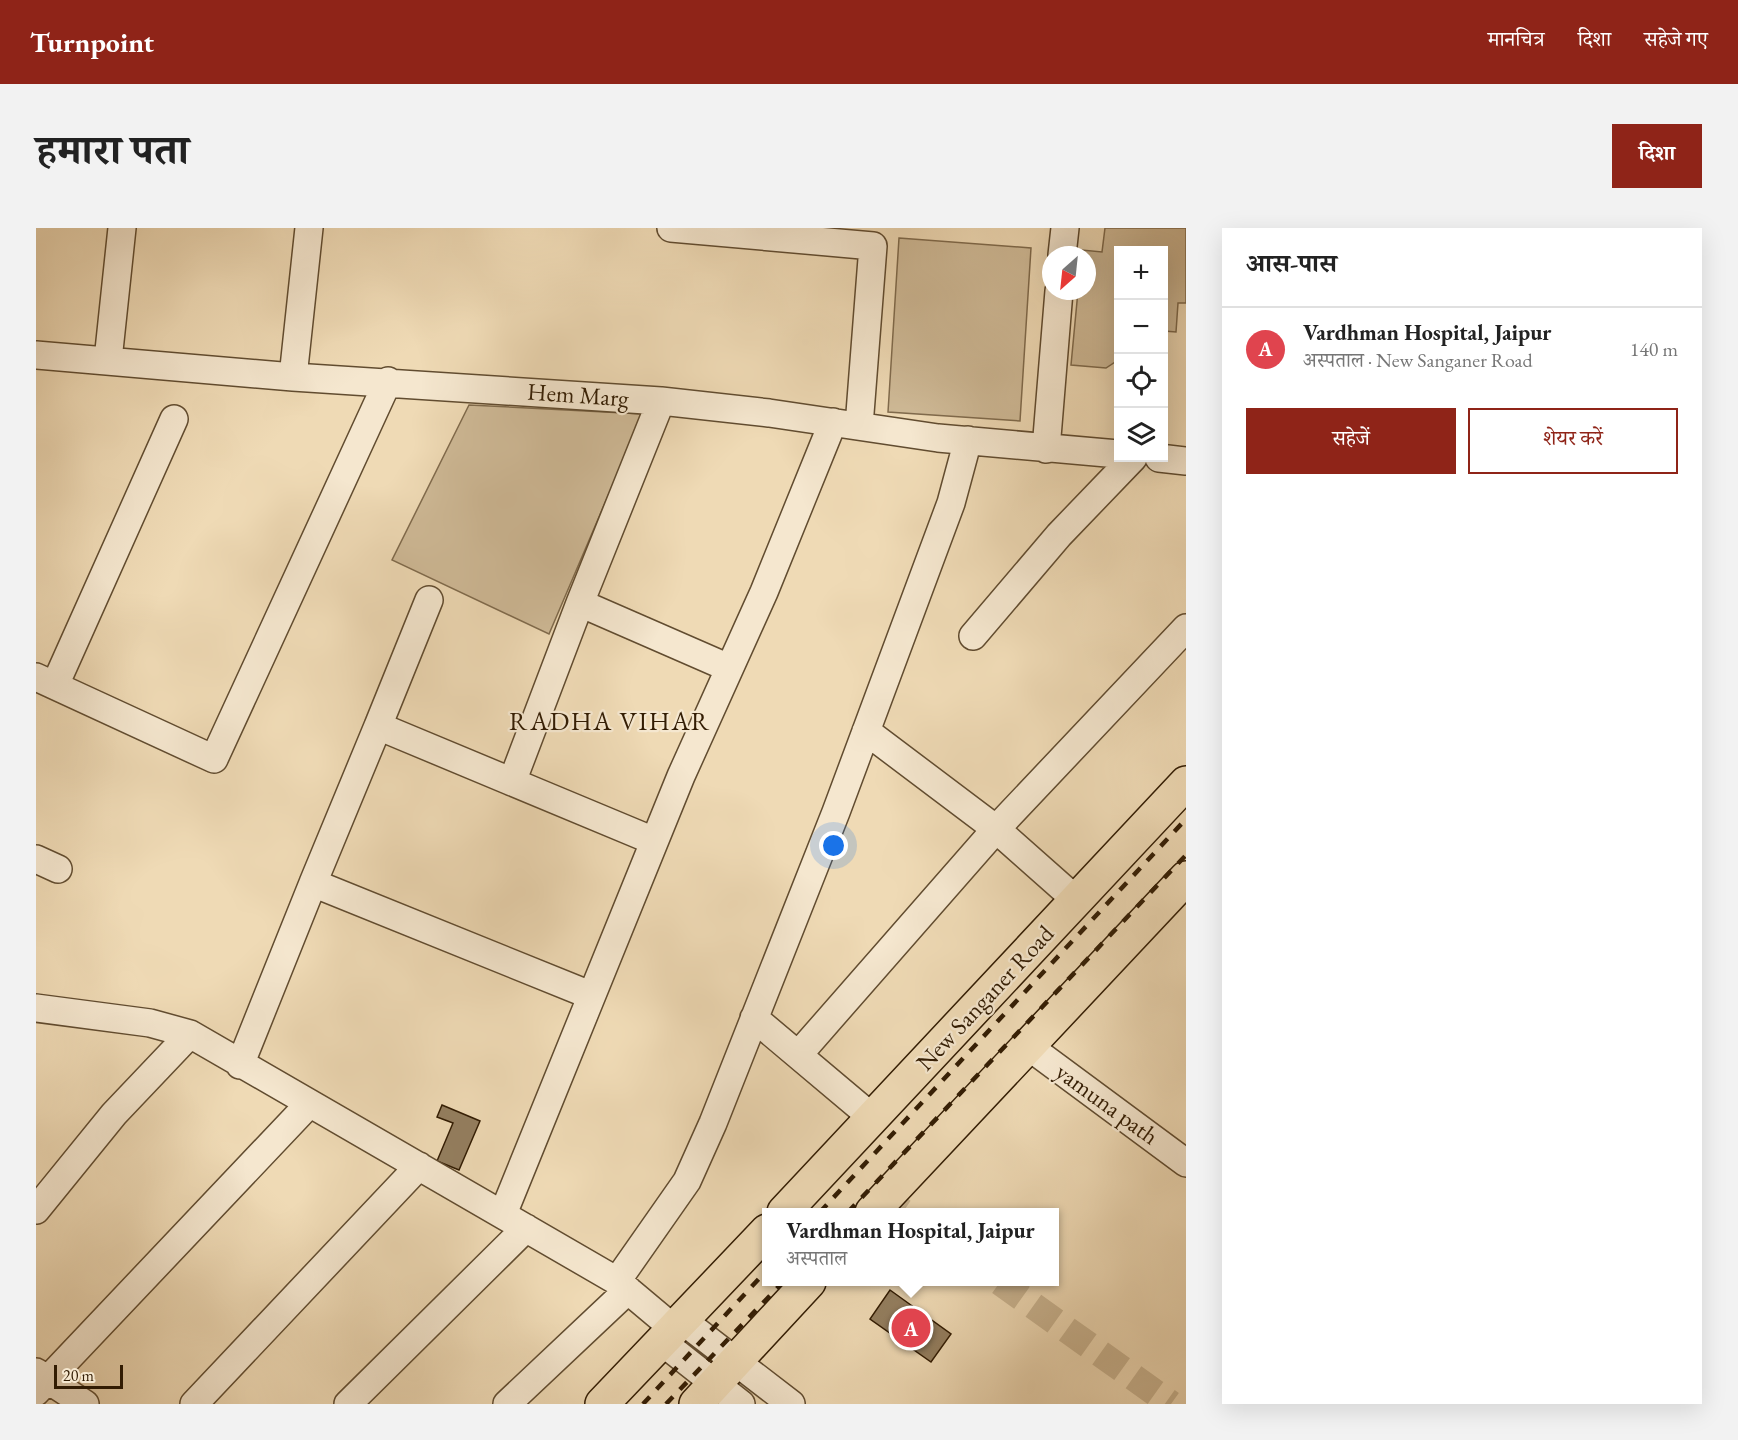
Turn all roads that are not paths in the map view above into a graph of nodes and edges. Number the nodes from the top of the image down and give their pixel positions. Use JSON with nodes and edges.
{"nodes":[{"id":1,"x":122,"y":228,"type":"edge"},
{"id":2,"x":309,"y":228,"type":"edge"},
{"id":3,"x":671,"y":228,"type":"edge"},
{"id":4,"x":1065,"y":228,"type":"edge"},
{"id":5,"x":874,"y":237,"type":"edge"},
{"id":6,"x":1063,"y":246,"type":"edge"},
{"id":7,"x":1058,"y":300,"type":"edge"},
{"id":8,"x":36,"y":355,"type":"edge"},
{"id":9,"x":108,"y":360,"type":"junction"},
{"id":10,"x":293,"y":377,"type":"junction"},
{"id":11,"x":388,"y":381,"type":"junction"},
{"id":12,"x":661,"y":401,"type":"junction"},
{"id":13,"x":174,"y":420,"type":"dead end"},
{"id":14,"x":846,"y":424,"type":"junction"},
{"id":15,"x":968,"y":440,"type":"junction"},
{"id":16,"x":1046,"y":449,"type":"junction"},
{"id":17,"x":1114,"y":454,"type":"edge"},
{"id":18,"x":1168,"y":459,"type":"edge"},
{"id":19,"x":1186,"y":461,"type":"edge"},
{"id":20,"x":1129,"y":462,"type":"edge"},
{"id":21,"x":429,"y":600,"type":"dead end"},
{"id":22,"x":580,"y":603,"type":"junction"},
{"id":23,"x":1186,"y":628,"type":"edge"},
{"id":24,"x":973,"y":636,"type":"dead end"},
{"id":25,"x":729,"y":668,"type":"junction"},
{"id":26,"x":45,"y":681,"type":"edge"},
{"id":27,"x":378,"y":726,"type":"junction"},
{"id":28,"x":866,"y":731,"type":"junction"},
{"id":29,"x":512,"y":783,"type":"junction"},
{"id":30,"x":1186,"y":783,"type":"edge"},
{"id":31,"x":996,"y":829,"type":"junction"},
{"id":32,"x":654,"y":842,"type":"junction"},
{"id":33,"x":1186,"y":878,"type":"edge"},
{"id":34,"x":313,"y":883,"type":"junction"},
{"id":35,"x":1075,"y":899,"type":"junction"},
{"id":36,"x":590,"y":995,"type":"junction"},
{"id":37,"x":36,"y":1008,"type":"edge"},
{"id":38,"x":754,"y":1018,"type":"junction"},
{"id":39,"x":190,"y":1034,"type":"junction"},
{"id":40,"x":1028,"y":1046,"type":"junction"},
{"id":41,"x":798,"y":1055,"type":"junction"},
{"id":42,"x":240,"y":1065,"type":"junction"},
{"id":43,"x":309,"y":1104,"type":"junction"},
{"id":44,"x":874,"y":1119,"type":"junction"},
{"id":45,"x":1186,"y":1162,"type":"edge"},
{"id":46,"x":419,"y":1166,"type":"junction"},
{"id":47,"x":788,"y":1208,"type":"edge"},
{"id":48,"x":876,"y":1208,"type":"edge"},
{"id":49,"x":36,"y":1209,"type":"edge"},
{"id":50,"x":503,"y":1214,"type":"junction"},
{"id":51,"x":526,"y":1228,"type":"junction"},
{"id":52,"x":762,"y":1236,"type":"edge"},
{"id":53,"x":622,"y":1286,"type":"junction"},
{"id":54,"x":804,"y":1286,"type":"edge"},
{"id":55,"x":672,"y":1330,"type":"junction"},
{"id":56,"x":40,"y":1381,"type":"edge"},
{"id":57,"x":715,"y":1384,"type":"edge"},
{"id":58,"x":85,"y":1404,"type":"edge"},
{"id":59,"x":194,"y":1404,"type":"edge"},
{"id":60,"x":348,"y":1404,"type":"edge"},
{"id":61,"x":507,"y":1404,"type":"edge"},
{"id":62,"x":602,"y":1404,"type":"edge"},
{"id":63,"x":741,"y":1404,"type":"edge"},
{"id":64,"x":791,"y":1404,"type":"edge"}],
"edges":[{"from":1,"to":9,"type":"street"},
{"from":2,"to":10,"type":"street"},
{"from":3,"to":5,"type":"street"},
{"from":4,"to":6,"type":"street"},
{"from":5,"to":14,"type":"street"},
{"from":7,"to":16,"type":"street"},
{"from":8,"to":9,"type":"street","name":"Hem Marg"},
{"from":9,"to":10,"type":"street","name":"Hem Marg"},
{"from":10,"to":11,"type":"street","name":"Hem Marg"},
{"from":11,"to":12,"type":"street","name":"Hem Marg"},
{"from":11,"to":26,"type":"street"},
{"from":12,"to":14,"type":"street","name":"Hem Marg"},
{"from":12,"to":22,"type":"street"},
{"from":13,"to":26,"type":"street"},
{"from":14,"to":15,"type":"street","name":"Hem Marg"},
{"from":14,"to":25,"type":"street"},
{"from":15,"to":16,"type":"street","name":"Hem Marg"},
{"from":15,"to":28,"type":"street"},
{"from":16,"to":17,"type":"street","name":"Hem Marg"},
{"from":18,"to":19,"type":"street"},
{"from":20,"to":24,"type":"street"},
{"from":21,"to":27,"type":"street"},
{"from":22,"to":25,"type":"street"},
{"from":22,"to":29,"type":"street"},
{"from":23,"to":31,"type":"street"},
{"from":25,"to":32,"type":"street"},
{"from":27,"to":29,"type":"street"},
{"from":27,"to":34,"type":"street"},
{"from":28,"to":31,"type":"street"},
{"from":28,"to":38,"type":"street"},
{"from":29,"to":32,"type":"street"},
{"from":30,"to":35,"type":"main road","name":"New Sanganer Road"},
{"from":31,"to":35,"type":"street"},
{"from":31,"to":41,"type":"street"},
{"from":32,"to":36,"type":"street"},
{"from":33,"to":40,"type":"main road"},
{"from":34,"to":36,"type":"street"},
{"from":34,"to":42,"type":"street"},
{"from":35,"to":44,"type":"main road","name":"New Sanganer Road"},
{"from":36,"to":50,"type":"street"},
{"from":37,"to":39,"type":"street"},
{"from":38,"to":41,"type":"street"},
{"from":38,"to":53,"type":"street"},
{"from":39,"to":42,"type":"street"},
{"from":39,"to":49,"type":"street"},
{"from":40,"to":45,"type":"street","name":"yamuna path"},
{"from":40,"to":48,"type":"main road"},
{"from":41,"to":44,"type":"street"},
{"from":42,"to":43,"type":"street"},
{"from":43,"to":46,"type":"street"},
{"from":43,"to":56,"type":"street"},
{"from":44,"to":47,"type":"main road","name":"New Sanganer Road"},
{"from":46,"to":50,"type":"street"},
{"from":46,"to":59,"type":"street"},
{"from":50,"to":51,"type":"street"},
{"from":51,"to":53,"type":"street"},
{"from":51,"to":60,"type":"street"},
{"from":52,"to":55,"type":"main road"},
{"from":53,"to":55,"type":"street"},
{"from":53,"to":61,"type":"street"},
{"from":54,"to":57,"type":"main road"},
{"from":55,"to":57,"type":"street"},
{"from":55,"to":62,"type":"main road"},
{"from":56,"to":58,"type":"street"},
{"from":57,"to":63,"type":"street"},
{"from":57,"to":64,"type":"street"}]}
